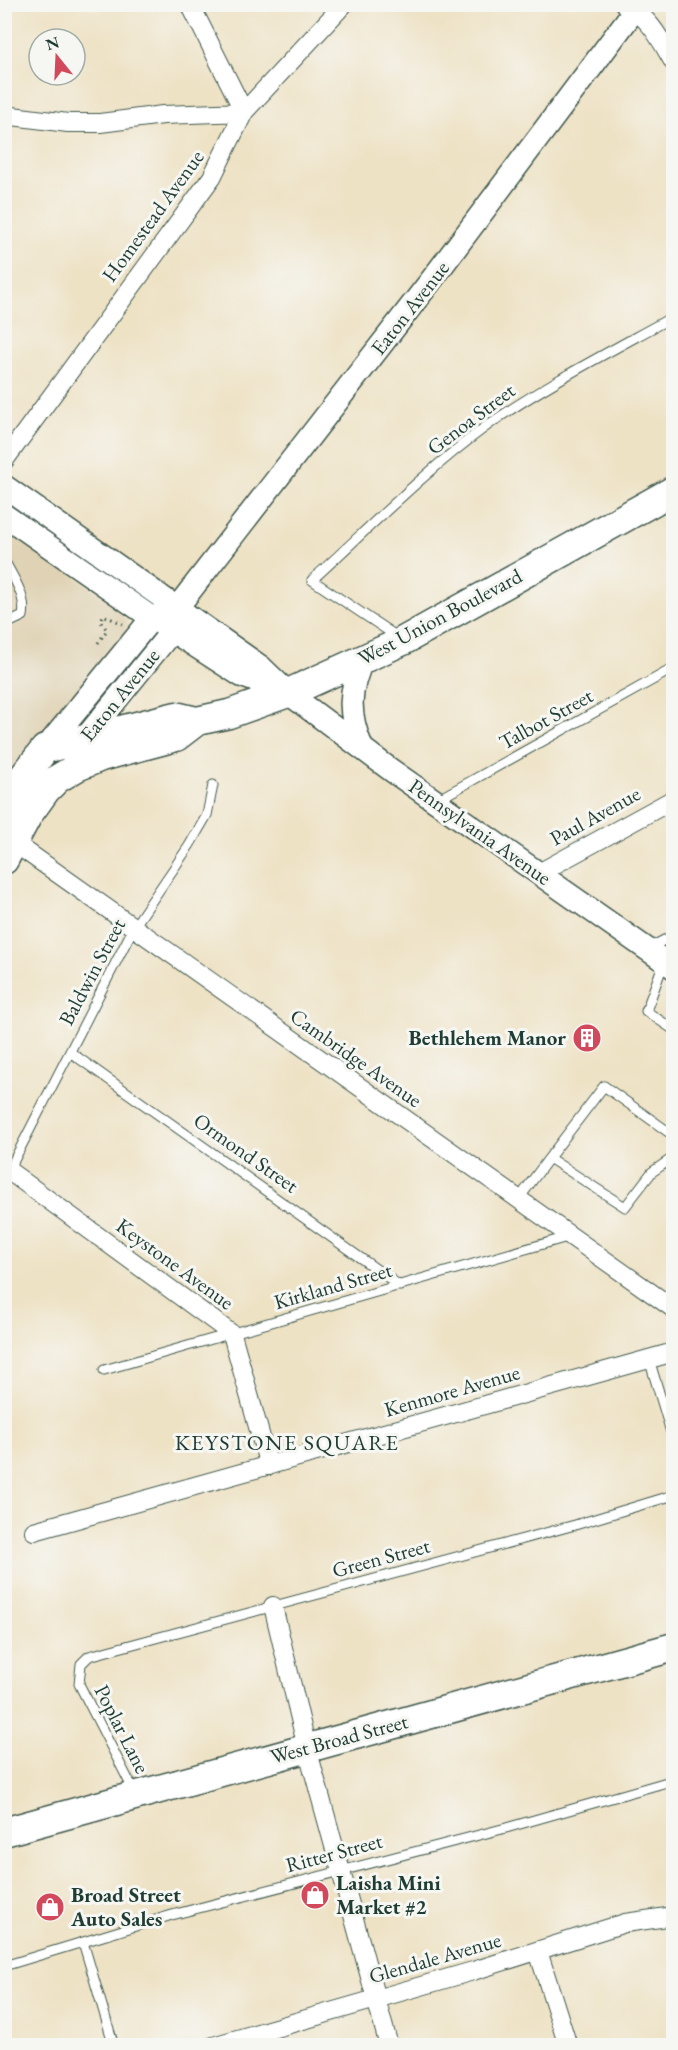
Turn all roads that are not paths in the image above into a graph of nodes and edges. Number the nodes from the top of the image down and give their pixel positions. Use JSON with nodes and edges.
{"nodes":[{"id":1,"x":190,"y":4,"type":"edge"},
{"id":2,"x":344,"y":4,"type":"edge"},
{"id":3,"x":633,"y":6,"type":"edge"},
{"id":4,"x":674,"y":63,"type":"edge"},
{"id":5,"x":244,"y":112,"type":"junction"},
{"id":6,"x":4,"y":115,"type":"edge"},
{"id":7,"x":674,"y":316,"type":"edge"},
{"id":8,"x":4,"y":461,"type":"edge"},
{"id":9,"x":4,"y":486,"type":"edge"},
{"id":10,"x":674,"y":490,"type":"edge"},
{"id":11,"x":4,"y":515,"type":"edge"},
{"id":12,"x":4,"y":560,"type":"edge"},
{"id":13,"x":176,"y":609,"type":"junction"},
{"id":14,"x":152,"y":618,"type":"junction"},
{"id":15,"x":4,"y":625,"type":"edge"},
{"id":16,"x":172,"y":631,"type":"junction"},
{"id":17,"x":403,"y":640,"type":"junction"},
{"id":18,"x":363,"y":658,"type":"junction"},
{"id":19,"x":674,"y":668,"type":"edge"},
{"id":20,"x":288,"y":693,"type":"junction"},
{"id":21,"x":197,"y":721,"type":"junction"},
{"id":22,"x":85,"y":737,"type":"junction"},
{"id":23,"x":362,"y":748,"type":"junction"},
{"id":24,"x":45,"y":749,"type":"junction"},
{"id":25,"x":57,"y":780,"type":"junction"},
{"id":26,"x":213,"y":785,"type":"dead end"},
{"id":27,"x":674,"y":799,"type":"edge"},
{"id":28,"x":436,"y":801,"type":"junction"},
{"id":29,"x":4,"y":806,"type":"edge"},
{"id":30,"x":9,"y":851,"type":"edge"},
{"id":31,"x":539,"y":873,"type":"junction"},
{"id":32,"x":134,"y":927,"type":"junction"},
{"id":33,"x":674,"y":935,"type":"edge"},
{"id":34,"x":662,"y":960,"type":"edge"},
{"id":35,"x":674,"y":1030,"type":"edge"},
{"id":36,"x":70,"y":1052,"type":"junction"},
{"id":37,"x":674,"y":1136,"type":"edge"},
{"id":38,"x":549,"y":1158,"type":"junction"},
{"id":39,"x":671,"y":1163,"type":"edge"},
{"id":40,"x":7,"y":1175,"type":"edge"},
{"id":41,"x":518,"y":1200,"type":"junction"},
{"id":42,"x":571,"y":1236,"type":"junction"},
{"id":43,"x":400,"y":1286,"type":"junction"},
{"id":44,"x":674,"y":1309,"type":"edge"},
{"id":45,"x":232,"y":1334,"type":"junction"},
{"id":46,"x":674,"y":1352,"type":"edge"},
{"id":47,"x":649,"y":1359,"type":"junction"},
{"id":48,"x":104,"y":1370,"type":"dead end"},
{"id":49,"x":674,"y":1442,"type":"edge"},
{"id":50,"x":268,"y":1466,"type":"junction"},
{"id":51,"x":674,"y":1495,"type":"edge"},
{"id":52,"x":34,"y":1531,"type":"dead end"},
{"id":53,"x":273,"y":1606,"type":"junction"},
{"id":54,"x":674,"y":1647,"type":"edge"},
{"id":55,"x":98,"y":1653,"type":"joint"},
{"id":56,"x":307,"y":1748,"type":"junction"},
{"id":57,"x":674,"y":1780,"type":"edge"},
{"id":58,"x":136,"y":1795,"type":"junction"},
{"id":59,"x":4,"y":1832,"type":"edge"},
{"id":60,"x":342,"y":1869,"type":"junction"},
{"id":61,"x":672,"y":1916,"type":"edge"},
{"id":62,"x":83,"y":1942,"type":"junction"},
{"id":63,"x":538,"y":1951,"type":"junction"},
{"id":64,"x":4,"y":1966,"type":"edge"},
{"id":65,"x":378,"y":1998,"type":"junction"},
{"id":66,"x":114,"y":2046,"type":"edge"},
{"id":67,"x":213,"y":2046,"type":"edge"},
{"id":68,"x":388,"y":2046,"type":"edge"},
{"id":69,"x":568,"y":2046,"type":"edge"}],
"edges":[{"from":1,"to":5,"type":"street"},
{"from":2,"to":5,"type":"street","name":"Homestead Avenue"},
{"from":3,"to":4,"type":"street"},
{"from":3,"to":13,"type":"street","name":"Eaton Avenue"},
{"from":5,"to":6,"type":"street"},
{"from":5,"to":8,"type":"street","name":"Homestead Avenue"},
{"from":7,"to":17,"type":"lane","name":"Genoa Street"},
{"from":9,"to":13,"type":"street","name":"Pennsylvania Avenue"},
{"from":10,"to":17,"type":"main road","name":"West Union Boulevard"},
{"from":11,"to":14,"type":"street","name":"Pennsylvania Avenue"},
{"from":12,"to":15,"type":"lane"},
{"from":13,"to":14,"type":"street","name":"Eaton Avenue"},
{"from":13,"to":16,"type":"street","name":"Eaton Avenue"},
{"from":13,"to":20,"type":"street","name":"Pennsylvania Avenue"},
{"from":14,"to":16,"type":"street","name":"Pennsylvania Avenue"},
{"from":14,"to":24,"type":"street","name":"Eaton Avenue"},
{"from":16,"to":20,"type":"street","name":"Pennsylvania Avenue"},
{"from":16,"to":22,"type":"street","name":"Eaton Avenue"},
{"from":17,"to":18,"type":"main road","name":"West Union Boulevard"},
{"from":18,"to":20,"type":"main road","name":"West Union Boulevard"},
{"from":18,"to":23,"type":"street"},
{"from":19,"to":28,"type":"lane","name":"Talbot Street"},
{"from":20,"to":21,"type":"main road","name":"West Union Boulevard"},
{"from":20,"to":23,"type":"street","name":"Pennsylvania Avenue"},
{"from":21,"to":22,"type":"main road","name":"West Union Boulevard"},
{"from":21,"to":25,"type":"main road","name":"West Union Boulevard"},
{"from":22,"to":24,"type":"main road","name":"West Union Boulevard"},
{"from":22,"to":25,"type":"street","name":"Eaton Avenue"},
{"from":23,"to":28,"type":"street","name":"Pennsylvania Avenue"},
{"from":24,"to":29,"type":"main road"},
{"from":25,"to":30,"type":"main road","name":"West Union Boulevard"},
{"from":26,"to":32,"type":"lane","name":"Baldwin Street"},
{"from":27,"to":31,"type":"street","name":"Paul Avenue"},
{"from":28,"to":31,"type":"street","name":"Pennsylvania Avenue"},
{"from":30,"to":32,"type":"street","name":"Cambridge Avenue"},
{"from":31,"to":34,"type":"street","name":"Pennsylvania Avenue"},
{"from":32,"to":36,"type":"lane","name":"Baldwin Street"},
{"from":32,"to":41,"type":"street","name":"Cambridge Avenue"},
{"from":33,"to":34,"type":"lane"},
{"from":34,"to":35,"type":"lane"},
{"from":36,"to":40,"type":"lane","name":"Baldwin Street"},
{"from":36,"to":43,"type":"lane","name":"Ormond Street"},
{"from":37,"to":38,"type":"lane"},
{"from":38,"to":39,"type":"lane"},
{"from":38,"to":41,"type":"lane"},
{"from":40,"to":45,"type":"street","name":"Keystone Avenue"},
{"from":41,"to":42,"type":"street","name":"Cambridge Avenue"},
{"from":42,"to":43,"type":"lane","name":"Kirkland Street"},
{"from":42,"to":44,"type":"street","name":"Cambridge Avenue"},
{"from":43,"to":45,"type":"lane","name":"Kirkland Street"},
{"from":45,"to":48,"type":"lane","name":"Kirkland Street"},
{"from":45,"to":50,"type":"street","name":"Keystone Avenue"},
{"from":46,"to":47,"type":"street","name":"Kenmore Avenue"},
{"from":47,"to":49,"type":"lane"},
{"from":47,"to":50,"type":"street","name":"Kenmore Avenue"},
{"from":50,"to":52,"type":"street","name":"Kenmore Avenue"},
{"from":51,"to":53,"type":"lane","name":"Green Street"},
{"from":53,"to":55,"type":"lane","name":"Green Street"},
{"from":53,"to":56,"type":"street"},
{"from":54,"to":56,"type":"main road","name":"West Broad Street"},
{"from":55,"to":58,"type":"lane","name":"Poplar Lane"},
{"from":56,"to":58,"type":"main road","name":"West Broad Street"},
{"from":56,"to":60,"type":"street"},
{"from":57,"to":60,"type":"lane","name":"Ritter Street"},
{"from":58,"to":59,"type":"main road","name":"West Broad Street"},
{"from":60,"to":62,"type":"lane","name":"Ritter Street"},
{"from":60,"to":65,"type":"street"},
{"from":61,"to":63,"type":"street","name":"Glendale Avenue"},
{"from":62,"to":64,"type":"lane","name":"Ritter Street"},
{"from":62,"to":66,"type":"lane"},
{"from":63,"to":65,"type":"street","name":"Glendale Avenue"},
{"from":63,"to":69,"type":"street"},
{"from":65,"to":67,"type":"street","name":"Glendale Avenue"},
{"from":65,"to":68,"type":"street"}]}
